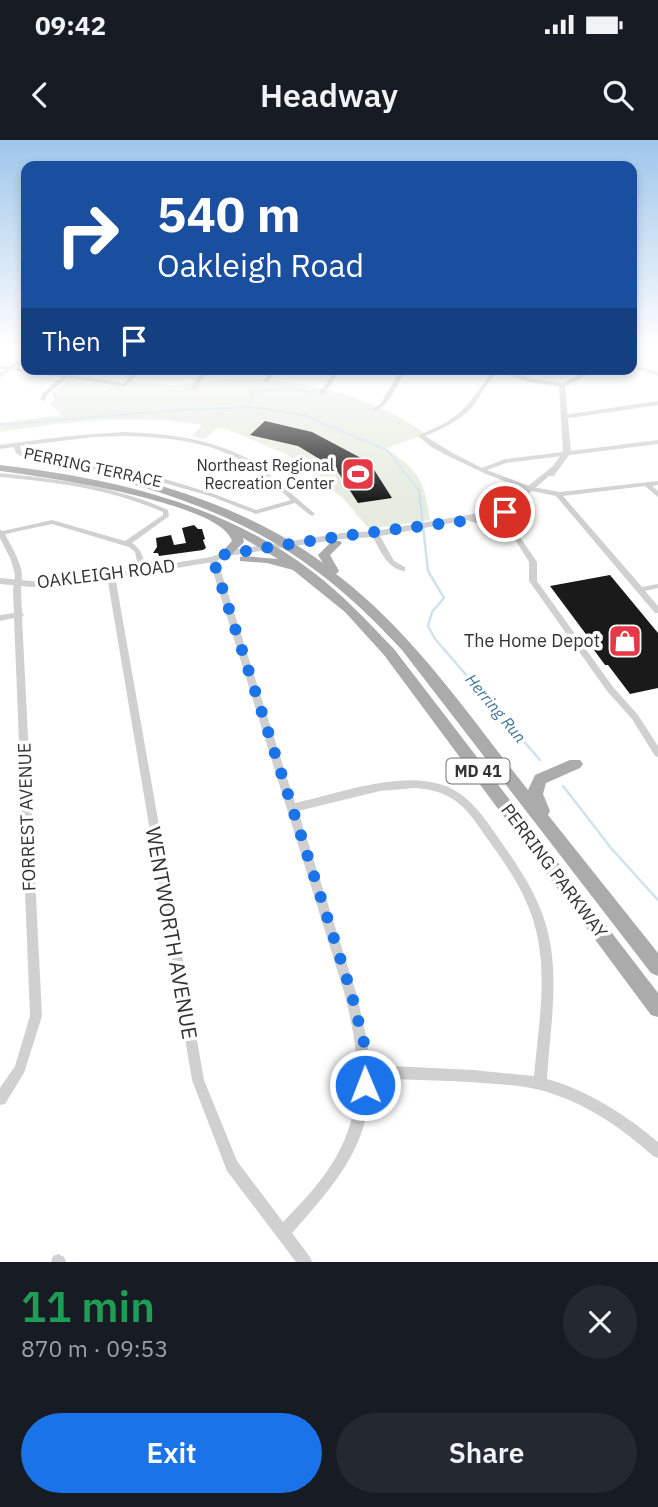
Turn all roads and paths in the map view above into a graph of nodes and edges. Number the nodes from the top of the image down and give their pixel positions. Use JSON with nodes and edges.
{"nodes":[{"id":1,"x":388,"y":396,"type":"edge"},
{"id":2,"x":475,"y":396,"type":"edge"},
{"id":3,"x":563,"y":396,"type":"edge"},
{"id":4,"x":658,"y":403,"type":"edge"},
{"id":5,"x":376,"y":410,"type":"dead end"},
{"id":6,"x":564,"y":417,"type":"junction"},
{"id":7,"x":658,"y":442,"type":"edge"},
{"id":8,"x":17,"y":445,"type":"junction"},
{"id":9,"x":0,"y":447,"type":"edge"},
{"id":10,"x":567,"y":452,"type":"junction"},
{"id":11,"x":0,"y":460,"type":"edge"},
{"id":12,"x":0,"y":468,"type":"edge"},
{"id":13,"x":482,"y":470,"type":"junction"},
{"id":14,"x":0,"y":475,"type":"edge"},
{"id":15,"x":658,"y":483,"type":"edge"},
{"id":16,"x":646,"y":484,"type":"junction"},
{"id":17,"x":535,"y":488,"type":"junction"},
{"id":18,"x":558,"y":494,"type":"junction"},
{"id":19,"x":658,"y":495,"type":"edge"},
{"id":20,"x":295,"y":501,"type":"junction"},
{"id":21,"x":494,"y":513,"type":"junction"},
{"id":22,"x":312,"y":514,"type":"dead end"},
{"id":23,"x":214,"y":518,"type":"junction"},
{"id":24,"x":471,"y":520,"type":"junction"},
{"id":25,"x":429,"y":525,"type":"junction"},
{"id":26,"x":511,"y":531,"type":"junction"},
{"id":27,"x":0,"y":532,"type":"edge"},
{"id":28,"x":375,"y":534,"type":"junction"},
{"id":29,"x":127,"y":543,"type":"junction"},
{"id":30,"x":336,"y":543,"type":"junction"},
{"id":31,"x":284,"y":548,"type":"junction"},
{"id":32,"x":226,"y":554,"type":"junction"},
{"id":33,"x":213,"y":559,"type":"junction"},
{"id":34,"x":244,"y":559,"type":"junction"},
{"id":35,"x":402,"y":569,"type":"dead end"},
{"id":36,"x":144,"y":571,"type":"junction"},
{"id":37,"x":111,"y":576,"type":"junction"},
{"id":38,"x":0,"y":581,"type":"edge"},
{"id":39,"x":322,"y":583,"type":"junction"},
{"id":40,"x":20,"y":584,"type":"junction"},
{"id":41,"x":658,"y":586,"type":"edge"},
{"id":42,"x":639,"y":590,"type":"junction"},
{"id":43,"x":356,"y":594,"type":"junction"},
{"id":44,"x":658,"y":611,"type":"edge"},
{"id":45,"x":20,"y":615,"type":"junction"},
{"id":46,"x":0,"y":618,"type":"edge"},
{"id":47,"x":658,"y":754,"type":"edge"},
{"id":48,"x":575,"y":764,"type":"dead end"},
{"id":49,"x":292,"y":808,"type":"junction"},
{"id":50,"x":556,"y":837,"type":"junction"},
{"id":51,"x":658,"y":967,"type":"edge"},
{"id":52,"x":658,"y":1008,"type":"edge"},
{"id":53,"x":366,"y":1071,"type":"junction"},
{"id":54,"x":540,"y":1084,"type":"junction"},
{"id":55,"x":0,"y":1099,"type":"edge"},
{"id":56,"x":658,"y":1151,"type":"edge"},
{"id":57,"x":283,"y":1233,"type":"junction"},
{"id":58,"x":305,"y":1262,"type":"edge"}],
"edges":[{"from":1,"to":5,"type":"street"},
{"from":2,"to":13,"type":"street"},
{"from":3,"to":6,"type":"street"},
{"from":4,"to":6,"type":"street"},
{"from":6,"to":10,"type":"street"},
{"from":7,"to":10,"type":"street"},
{"from":8,"to":9,"type":"street"},
{"from":8,"to":20,"type":"street","name":"PERRING TERRACE"},
{"from":8,"to":20,"type":"street"},
{"from":10,"to":13,"type":"street"},
{"from":10,"to":17,"type":"street","name":"OAKLEIGH ROAD"},
{"from":11,"to":31,"type":"main road","name":"PERRING PARKWAY","number":"MD 41"},
{"from":12,"to":23,"type":"main road","name":"PERRING PARKWAY","number":"MD 41"},
{"from":13,"to":17,"type":"street"},
{"from":14,"to":29,"type":"street","name":"PERRING TERRACE"},
{"from":15,"to":16,"type":"street"},
{"from":16,"to":18,"type":"street"},
{"from":16,"to":19,"type":"street"},
{"from":17,"to":18,"type":"street"},
{"from":17,"to":21,"type":"street","name":"OAKLEIGH ROAD"},
{"from":18,"to":42,"type":"street"},
{"from":20,"to":22,"type":"street"},
{"from":21,"to":24,"type":"street","name":"OAKLEIGH ROAD"},
{"from":21,"to":25,"type":"street","name":"OAKLEIGH ROAD"},
{"from":21,"to":26,"type":"street"},
{"from":23,"to":31,"type":"main road","name":"PERRING PARKWAY","number":"MD 41"},
{"from":23,"to":32,"type":"main road"},
{"from":24,"to":25,"type":"street","name":"OAKLEIGH ROAD"},
{"from":24,"to":26,"type":"street"},
{"from":25,"to":28,"type":"street","name":"OAKLEIGH ROAD"},
{"from":26,"to":47,"type":"street"},
{"from":27,"to":29,"type":"street"},
{"from":27,"to":40,"type":"street","name":"FORREST AVENUE"},
{"from":28,"to":30,"type":"street","name":"OAKLEIGH ROAD"},
{"from":28,"to":31,"type":"street","name":"OAKLEIGH ROAD"},
{"from":28,"to":35,"type":"street"},
{"from":29,"to":36,"type":"street"},
{"from":30,"to":31,"type":"street","name":"OAKLEIGH ROAD"},
{"from":30,"to":43,"type":"main road"},
{"from":31,"to":32,"type":"street","name":"OAKLEIGH ROAD"},
{"from":31,"to":34,"type":"street","name":"OAKLEIGH ROAD"},
{"from":31,"to":39,"type":"main road","name":"PERRING PARKWAY","number":"MD 41"},
{"from":31,"to":43,"type":"main road","name":"PERRING PARKWAY","number":"MD 41"},
{"from":32,"to":33,"type":"street","name":"OAKLEIGH ROAD"},
{"from":33,"to":34,"type":"street","name":"OAKLEIGH ROAD"},
{"from":33,"to":36,"type":"street","name":"OAKLEIGH ROAD"},
{"from":33,"to":49,"type":"street"},
{"from":34,"to":39,"type":"main road"},
{"from":36,"to":37,"type":"street","name":"OAKLEIGH ROAD"},
{"from":37,"to":40,"type":"street","name":"OAKLEIGH ROAD"},
{"from":37,"to":57,"type":"street","name":"WENTWORTH AVENUE"},
{"from":38,"to":40,"type":"street","name":"OAKLEIGH ROAD"},
{"from":39,"to":52,"type":"main road","name":"PERRING PARKWAY","number":"MD 41"},
{"from":40,"to":45,"type":"street","name":"FORREST AVENUE"},
{"from":41,"to":42,"type":"street"},
{"from":42,"to":44,"type":"street"},
{"from":43,"to":50,"type":"main road","name":"PERRING PARKWAY","number":"MD 41"},
{"from":45,"to":46,"type":"street"},
{"from":45,"to":55,"type":"street","name":"FORREST AVENUE"},
{"from":48,"to":50,"type":"main road"},
{"from":49,"to":53,"type":"street"},
{"from":49,"to":54,"type":"street"},
{"from":50,"to":51,"type":"main road","name":"PERRING PARKWAY","number":"MD 41"},
{"from":53,"to":54,"type":"street"},
{"from":53,"to":57,"type":"street"},
{"from":54,"to":56,"type":"street"},
{"from":57,"to":58,"type":"street","name":"WENTWORTH AVENUE"}]}
